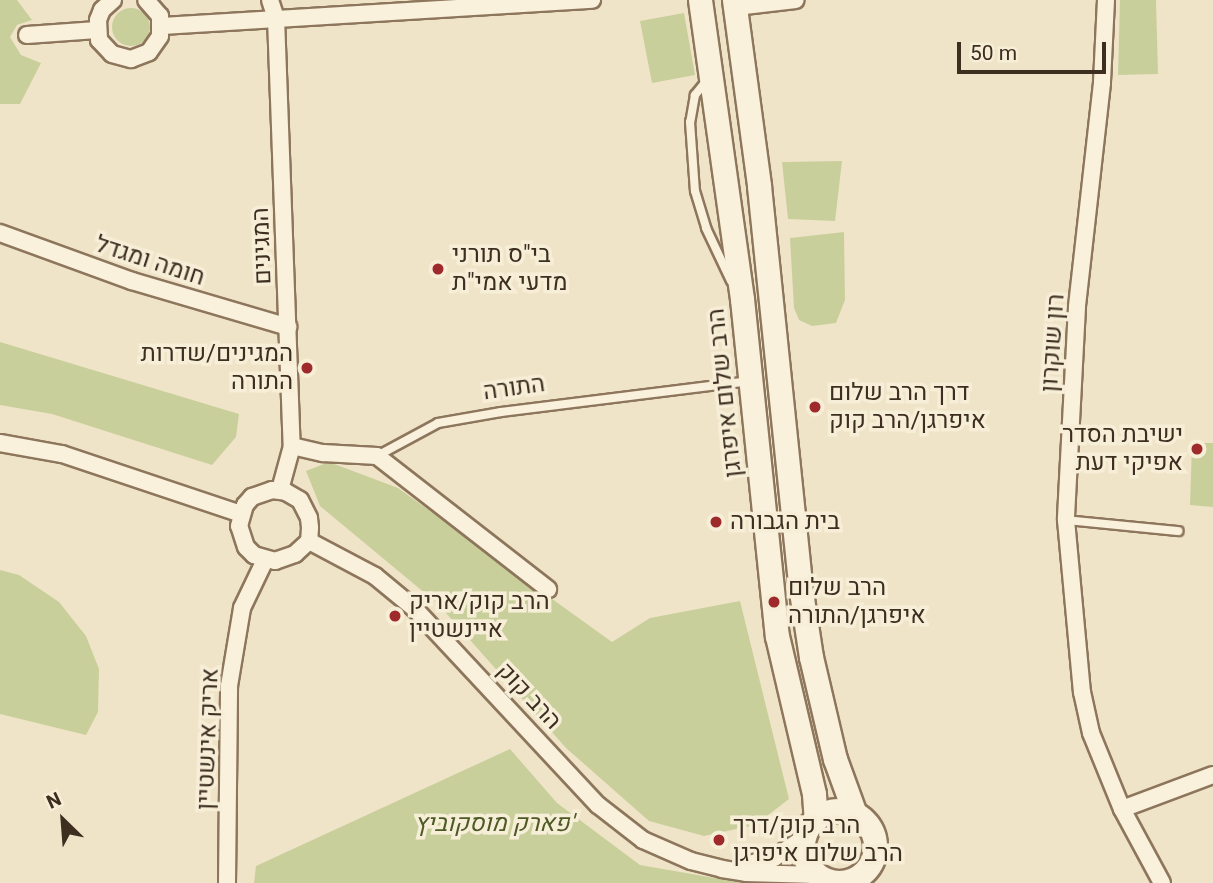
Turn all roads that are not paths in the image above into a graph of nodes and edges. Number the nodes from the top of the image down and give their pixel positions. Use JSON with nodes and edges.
{"nodes":[{"id":1,"x":113,"y":0,"type":"edge"},
{"id":2,"x":146,"y":0,"type":"edge"},
{"id":3,"x":270,"y":0,"type":"edge"},
{"id":4,"x":592,"y":0,"type":"edge"},
{"id":5,"x":700,"y":0,"type":"edge"},
{"id":6,"x":796,"y":0,"type":"edge"},
{"id":7,"x":1106,"y":0,"type":"edge"},
{"id":8,"x":735,"y":4,"type":"edge"},
{"id":9,"x":276,"y":18,"type":"junction"},
{"id":10,"x":162,"y":26,"type":"junction"},
{"id":11,"x":97,"y":30,"type":"junction"},
{"id":12,"x":27,"y":36,"type":"dead end"},
{"id":13,"x":711,"y":74,"type":"junction"},
{"id":14,"x":0,"y":233,"type":"edge"},
{"id":15,"x":742,"y":299,"type":"junction"},
{"id":16,"x":288,"y":327,"type":"junction"},
{"id":17,"x":750,"y":381,"type":"junction"},
{"id":18,"x":0,"y":443,"type":"edge"},
{"id":19,"x":292,"y":446,"type":"junction"},
{"id":20,"x":377,"y":456,"type":"junction"},
{"id":21,"x":280,"y":490,"type":"junction"},
{"id":22,"x":241,"y":514,"type":"junction"},
{"id":23,"x":1066,"y":520,"type":"junction"},
{"id":24,"x":1178,"y":531,"type":"dead end"},
{"id":25,"x":309,"y":541,"type":"junction"},
{"id":26,"x":265,"y":559,"type":"junction"},
{"id":27,"x":548,"y":589,"type":"dead end"},
{"id":28,"x":1213,"y":775,"type":"edge"},
{"id":29,"x":1122,"y":809,"type":"junction"},
{"id":30,"x":855,"y":814,"type":"junction"},
{"id":31,"x":810,"y":829,"type":"junction"},
{"id":32,"x":722,"y":869,"type":"junction"},
{"id":33,"x":874,"y":873,"type":"edge"},
{"id":34,"x":825,"y":879,"type":"edge"},
{"id":35,"x":227,"y":883,"type":"edge"},
{"id":36,"x":1162,"y":883,"type":"edge"}],
"edges":[{"from":1,"to":11,"type":"street"},
{"from":2,"to":10,"type":"street"},
{"from":3,"to":9,"type":"street","name":"המגינים"},
{"from":4,"to":9,"type":"street"},
{"from":5,"to":13,"type":"main road","name":"הרב שלום איפרגן"},
{"from":6,"to":8,"type":"street"},
{"from":7,"to":23,"type":"street","name":"רון שוקרון"},
{"from":8,"to":30,"type":"main road"},
{"from":9,"to":10,"type":"street"},
{"from":9,"to":16,"type":"street","name":"המגינים"},
{"from":10,"to":11,"type":"street"},
{"from":11,"to":12,"type":"street"},
{"from":13,"to":15,"type":"main road","name":"הרב שלום איפרגן"},
{"from":13,"to":15,"type":"lane"},
{"from":14,"to":16,"type":"street","name":"חומה ומגדל"},
{"from":15,"to":17,"type":"main road","name":"הרב שלום איפרגן"},
{"from":16,"to":19,"type":"street","name":"המגינים"},
{"from":17,"to":20,"type":"lane","name":"התורה"},
{"from":17,"to":31,"type":"main road","name":"הרב שלום איפרגן"},
{"from":18,"to":22,"type":"street"},
{"from":19,"to":20,"type":"street"},
{"from":19,"to":21,"type":"street","name":"המגינים"},
{"from":20,"to":27,"type":"street"},
{"from":21,"to":22,"type":"street"},
{"from":21,"to":25,"type":"street"},
{"from":22,"to":26,"type":"street"},
{"from":23,"to":24,"type":"lane"},
{"from":23,"to":29,"type":"street","name":"רון שוקרון"},
{"from":25,"to":26,"type":"street"},
{"from":25,"to":32,"type":"street","name":"הרב קוק"},
{"from":26,"to":35,"type":"street","name":"אריק אינשטיין"},
{"from":28,"to":29,"type":"street"},
{"from":29,"to":36,"type":"street","name":"רון שוקרון"},
{"from":30,"to":31,"type":"main road"},
{"from":30,"to":33,"type":"main road"},
{"from":31,"to":32,"type":"street","name":"הרב קוק"},
{"from":31,"to":34,"type":"main road"},
{"from":32,"to":34,"type":"street","name":"הרב קוק"},
{"from":33,"to":34,"type":"main road"}]}
